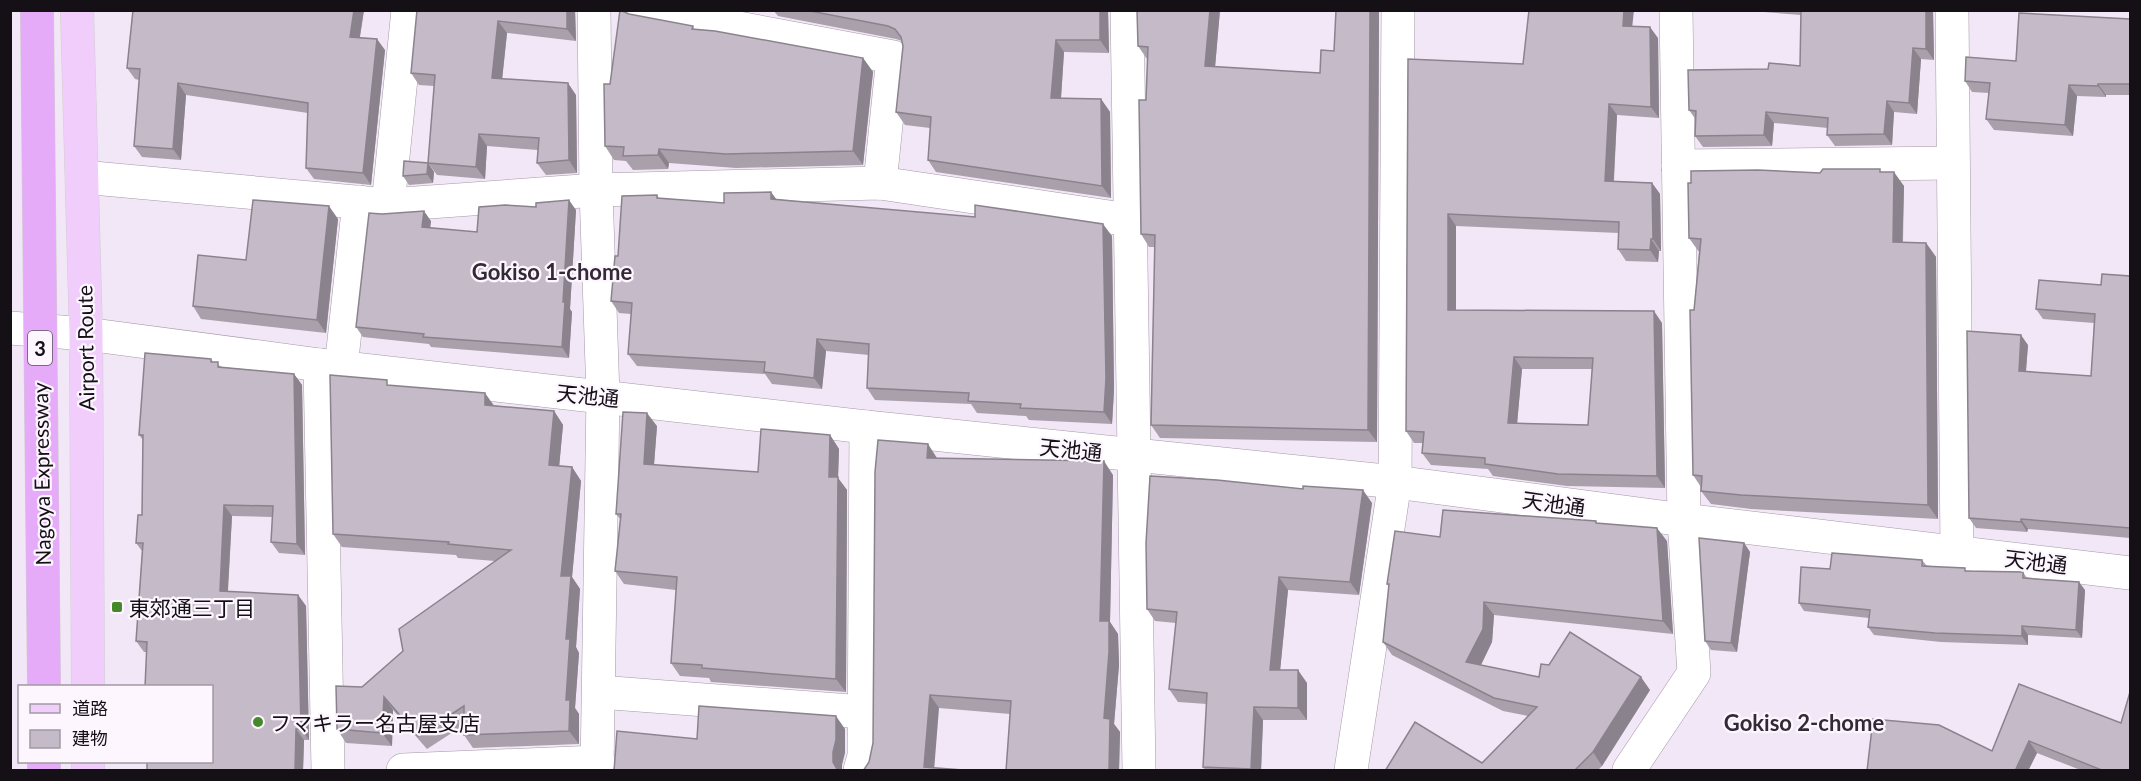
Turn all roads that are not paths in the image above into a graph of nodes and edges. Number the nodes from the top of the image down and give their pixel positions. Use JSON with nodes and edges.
{"nodes":[{"id":1,"x":37,"y":10,"type":"edge"},
{"id":2,"x":77,"y":10,"type":"edge"},
{"id":3,"x":408,"y":10,"type":"edge"},
{"id":4,"x":594,"y":10,"type":"edge"},
{"id":5,"x":642,"y":10,"type":"edge"},
{"id":6,"x":1127,"y":10,"type":"edge"},
{"id":7,"x":1398,"y":10,"type":"edge"},
{"id":8,"x":1676,"y":10,"type":"edge"},
{"id":9,"x":1952,"y":10,"type":"edge"},
{"id":10,"x":755,"y":21,"type":"edge"},
{"id":11,"x":1953,"y":163,"type":"junction"},
{"id":12,"x":1678,"y":166,"type":"junction"},
{"id":13,"x":82,"y":177,"type":"junction"},
{"id":14,"x":880,"y":183,"type":"junction"},
{"id":15,"x":596,"y":190,"type":"junction"},
{"id":16,"x":374,"y":203,"type":"junction"},
{"id":17,"x":1129,"y":219,"type":"junction"},
{"id":18,"x":10,"y":328,"type":"edge"},
{"id":19,"x":86,"y":334,"type":"junction"},
{"id":20,"x":330,"y":367,"type":"junction"},
{"id":21,"x":603,"y":396,"type":"junction"},
{"id":22,"x":866,"y":427,"type":"junction"},
{"id":23,"x":1133,"y":456,"type":"junction"},
{"id":24,"x":1395,"y":482,"type":"junction"},
{"id":25,"x":1684,"y":520,"type":"junction"},
{"id":26,"x":1957,"y":552,"type":"junction"},
{"id":27,"x":2130,"y":573,"type":"edge"},
{"id":28,"x":44,"y":685,"type":"edge"},
{"id":29,"x":88,"y":685,"type":"edge"},
{"id":30,"x":598,"y":692,"type":"junction"},
{"id":31,"x":864,"y":712,"type":"junction"},
{"id":32,"x":598,"y":766,"type":"edge"},
{"id":33,"x":328,"y":771,"type":"edge"},
{"id":34,"x":403,"y":771,"type":"edge"},
{"id":35,"x":860,"y":771,"type":"edge"},
{"id":36,"x":1139,"y":771,"type":"edge"},
{"id":37,"x":1351,"y":771,"type":"edge"},
{"id":38,"x":1629,"y":771,"type":"edge"}],
"edges":[{"from":1,"to":28,"type":"highway","name":"Nagoya Expressway","number":"3","bridge":true},
{"from":2,"to":13,"type":"main road","name":"Airport Route"},
{"from":3,"to":16,"type":"street"},
{"from":4,"to":15,"type":"street"},
{"from":5,"to":10,"type":"street"},
{"from":6,"to":17,"type":"street"},
{"from":7,"to":24,"type":"street"},
{"from":8,"to":12,"type":"street"},
{"from":9,"to":11,"type":"street"},
{"from":10,"to":14,"type":"street"},
{"from":11,"to":12,"type":"street"},
{"from":11,"to":26,"type":"street"},
{"from":12,"to":25,"type":"street"},
{"from":13,"to":16,"type":"street"},
{"from":13,"to":19,"type":"main road","name":"Airport Route"},
{"from":14,"to":15,"type":"street"},
{"from":14,"to":17,"type":"street"},
{"from":15,"to":16,"type":"street"},
{"from":15,"to":21,"type":"street"},
{"from":16,"to":20,"type":"street"},
{"from":17,"to":23,"type":"street"},
{"from":18,"to":19,"type":"street","name":"天池通"},
{"from":19,"to":20,"type":"street","name":"天池通"},
{"from":19,"to":29,"type":"main road","name":"Airport Route"},
{"from":20,"to":21,"type":"street","name":"天池通"},
{"from":20,"to":33,"type":"street"},
{"from":21,"to":22,"type":"street","name":"天池通"},
{"from":21,"to":30,"type":"street"},
{"from":22,"to":23,"type":"street","name":"天池通"},
{"from":22,"to":31,"type":"street"},
{"from":23,"to":24,"type":"street","name":"天池通"},
{"from":23,"to":36,"type":"street"},
{"from":24,"to":25,"type":"street","name":"天池通"},
{"from":24,"to":37,"type":"street"},
{"from":25,"to":26,"type":"street","name":"天池通"},
{"from":25,"to":38,"type":"street"},
{"from":26,"to":27,"type":"street","name":"天池通"},
{"from":30,"to":31,"type":"street"},
{"from":30,"to":32,"type":"street"},
{"from":31,"to":35,"type":"street"},
{"from":32,"to":34,"type":"street"}]}
